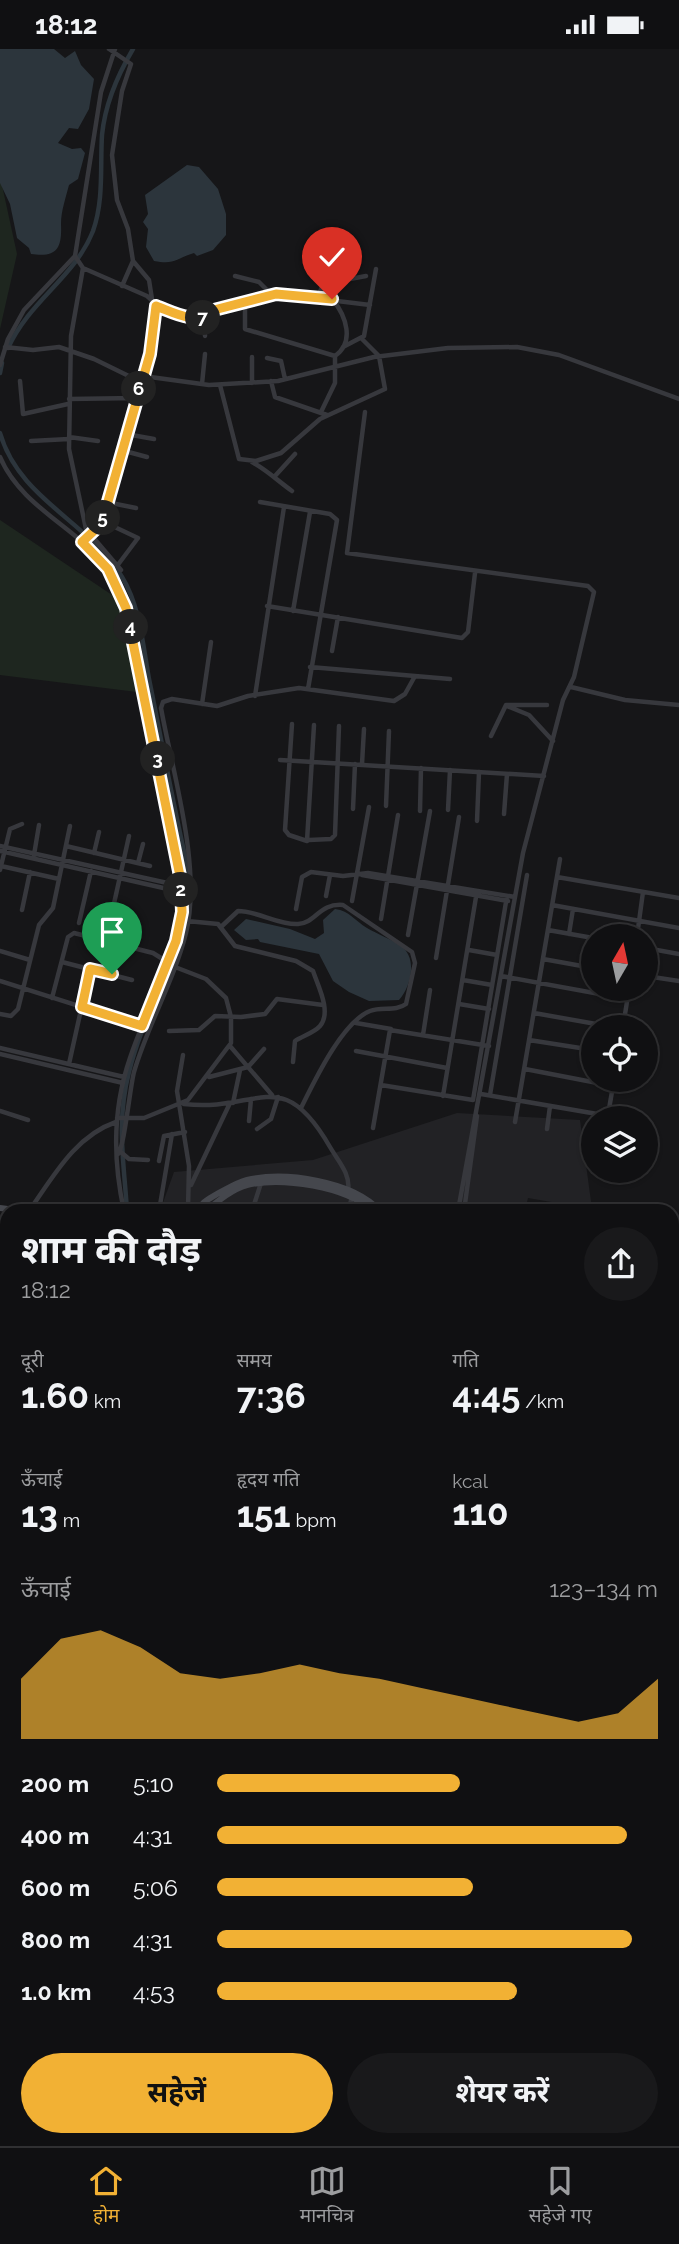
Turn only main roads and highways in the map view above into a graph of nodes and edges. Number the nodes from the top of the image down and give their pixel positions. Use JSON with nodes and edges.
{"nodes":[{"id":1,"x":309,"y":1184,"type":"junction"},
{"id":2,"x":349,"y":1193,"type":"junction"},
{"id":3,"x":206,"y":1204,"type":"edge"},
{"id":4,"x":216,"y":1204,"type":"edge"},
{"id":5,"x":363,"y":1204,"type":"edge"},
{"id":6,"x":373,"y":1204,"type":"edge"}],
"edges":[{"from":1,"to":2,"type":"main road"},
{"from":1,"to":3,"type":"main road"},
{"from":1,"to":4,"type":"main road"},
{"from":2,"to":5,"type":"main road"},
{"from":2,"to":6,"type":"main road"}]}
